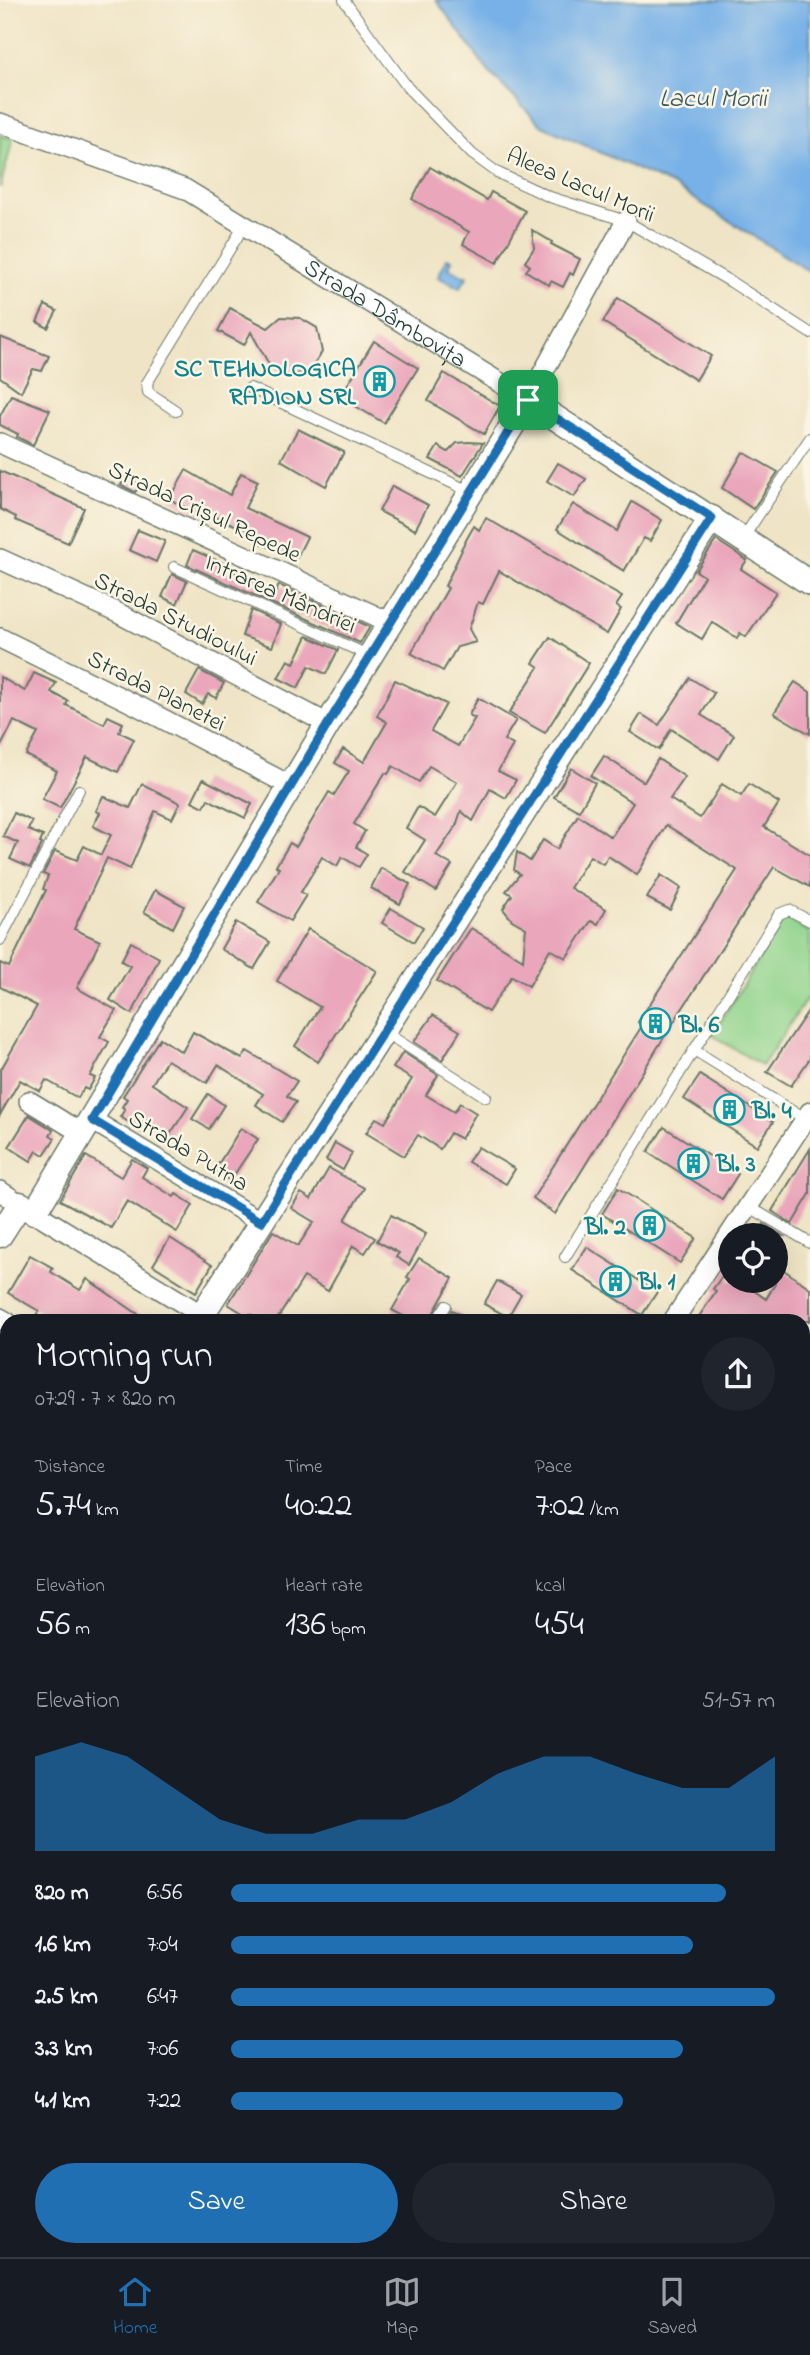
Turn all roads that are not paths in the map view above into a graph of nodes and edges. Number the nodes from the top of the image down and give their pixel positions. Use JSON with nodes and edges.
{"nodes":[{"id":1,"x":344,"y":0,"type":"edge"},
{"id":2,"x":0,"y":123,"type":"edge"},
{"id":3,"x":626,"y":221,"type":"junction"},
{"id":4,"x":244,"y":226,"type":"junction"},
{"id":5,"x":810,"y":333,"type":"edge"},
{"id":6,"x":250,"y":388,"type":"dead end"},
{"id":7,"x":528,"y":400,"type":"junction"},
{"id":8,"x":176,"y":411,"type":"dead end"},
{"id":9,"x":810,"y":438,"type":"edge"},
{"id":10,"x":0,"y":443,"type":"edge"},
{"id":11,"x":471,"y":492,"type":"junction"},
{"id":12,"x":712,"y":518,"type":"junction"},
{"id":13,"x":743,"y":538,"type":"junction"},
{"id":14,"x":0,"y":559,"type":"edge"},
{"id":15,"x":174,"y":567,"type":"dead end"},
{"id":16,"x":810,"y":583,"type":"edge"},
{"id":17,"x":391,"y":623,"type":"junction"},
{"id":18,"x":0,"y":638,"type":"edge"},
{"id":19,"x":370,"y":656,"type":"junction"},
{"id":20,"x":328,"y":724,"type":"junction"},
{"id":21,"x":291,"y":786,"type":"junction"},
{"id":22,"x":79,"y":790,"type":"dead end"},
{"id":23,"x":810,"y":921,"type":"edge"},
{"id":24,"x":0,"y":940,"type":"edge"},
{"id":25,"x":383,"y":1030,"type":"junction"},
{"id":26,"x":694,"y":1050,"type":"junction"},
{"id":27,"x":486,"y":1097,"type":"dead end"},
{"id":28,"x":29,"y":1101,"type":"dead end"},
{"id":29,"x":808,"y":1116,"type":"edge"},
{"id":30,"x":88,"y":1127,"type":"junction"},
{"id":31,"x":18,"y":1203,"type":"edge"},
{"id":32,"x":748,"y":1206,"type":"junction"},
{"id":33,"x":261,"y":1222,"type":"junction"},
{"id":34,"x":0,"y":1235,"type":"edge"},
{"id":35,"x":810,"y":1244,"type":"edge"},
{"id":36,"x":565,"y":1256,"type":"dead end"},
{"id":37,"x":446,"y":1306,"type":"dead end"},
{"id":38,"x":196,"y":1314,"type":"edge"},
{"id":39,"x":207,"y":1314,"type":"edge"},
{"id":40,"x":441,"y":1314,"type":"edge"},
{"id":41,"x":678,"y":1314,"type":"edge"}],
"edges":[{"from":1,"to":3,"type":"lane","name":"Aleea Lacul Morii"},
{"from":2,"to":4,"type":"street","name":"Strada Dâmbovița"},
{"from":3,"to":5,"type":"lane","name":"Aleea Lacul Morii"},
{"from":3,"to":7,"type":"street"},
{"from":4,"to":7,"type":"street","name":"Strada Dâmbovița"},
{"from":4,"to":8,"type":"lane"},
{"from":6,"to":11,"type":"lane"},
{"from":7,"to":11,"type":"street"},
{"from":7,"to":12,"type":"street","name":"Strada Dâmbovița"},
{"from":9,"to":13,"type":"lane"},
{"from":10,"to":17,"type":"street","name":"Strada Crișul Repede"},
{"from":11,"to":17,"type":"street"},
{"from":12,"to":13,"type":"street","name":"Strada Dâmbovița"},
{"from":12,"to":25,"type":"street"},
{"from":13,"to":16,"type":"street","name":"Strada Dâmbovița"},
{"from":14,"to":20,"type":"street","name":"Strada Studioului"},
{"from":15,"to":19,"type":"lane","name":"Intrarea Mândriei"},
{"from":17,"to":19,"type":"street"},
{"from":18,"to":21,"type":"street","name":"Strada Planetei"},
{"from":19,"to":20,"type":"street"},
{"from":20,"to":21,"type":"street"},
{"from":21,"to":30,"type":"street"},
{"from":22,"to":24,"type":"lane"},
{"from":23,"to":26,"type":"lane"},
{"from":25,"to":27,"type":"lane"},
{"from":25,"to":33,"type":"street"},
{"from":26,"to":29,"type":"lane"},
{"from":26,"to":36,"type":"lane"},
{"from":28,"to":30,"type":"street","name":"Strada Putna"},
{"from":29,"to":32,"type":"street"},
{"from":30,"to":31,"type":"street"},
{"from":30,"to":33,"type":"street","name":"Strada Putna"},
{"from":31,"to":34,"type":"street"},
{"from":31,"to":38,"type":"street"},
{"from":32,"to":35,"type":"lane"},
{"from":32,"to":41,"type":"street"},
{"from":33,"to":39,"type":"street"},
{"from":37,"to":40,"type":"lane"}]}
